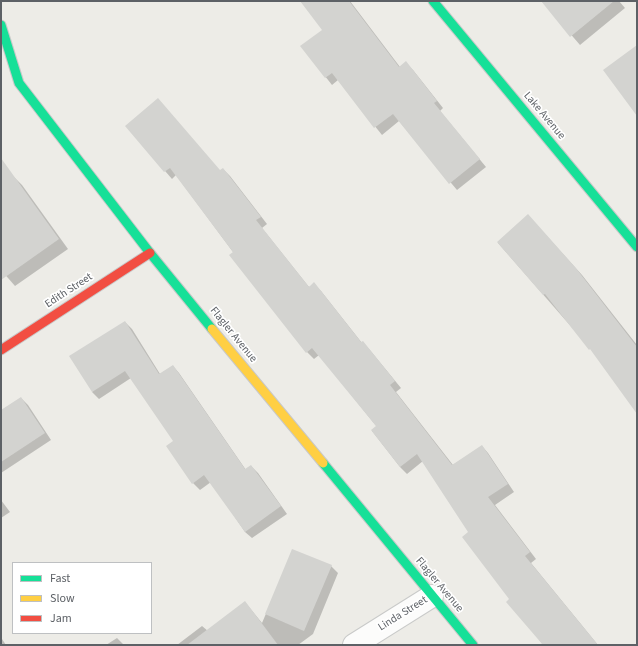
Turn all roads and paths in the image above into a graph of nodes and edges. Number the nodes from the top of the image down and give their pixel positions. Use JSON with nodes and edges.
{"nodes":[{"id":1,"x":433,"y":1,"type":"edge"},
{"id":2,"x":1,"y":25,"type":"edge"},
{"id":3,"x":637,"y":247,"type":"edge"},
{"id":4,"x":150,"y":253,"type":"junction"},
{"id":5,"x":1,"y":350,"type":"edge"},
{"id":6,"x":432,"y":596,"type":"junction"},
{"id":7,"x":354,"y":645,"type":"edge"},
{"id":8,"x":473,"y":645,"type":"edge"}],
"edges":[{"from":1,"to":3,"type":"street","name":"Lake Avenue"},
{"from":2,"to":4,"type":"street","name":"Flagler Avenue"},
{"from":4,"to":5,"type":"street","name":"Edith Street"},
{"from":4,"to":6,"type":"street","name":"Flagler Avenue"},
{"from":6,"to":7,"type":"street","name":"Linda Street"},
{"from":6,"to":8,"type":"street","name":"Flagler Avenue"}]}
